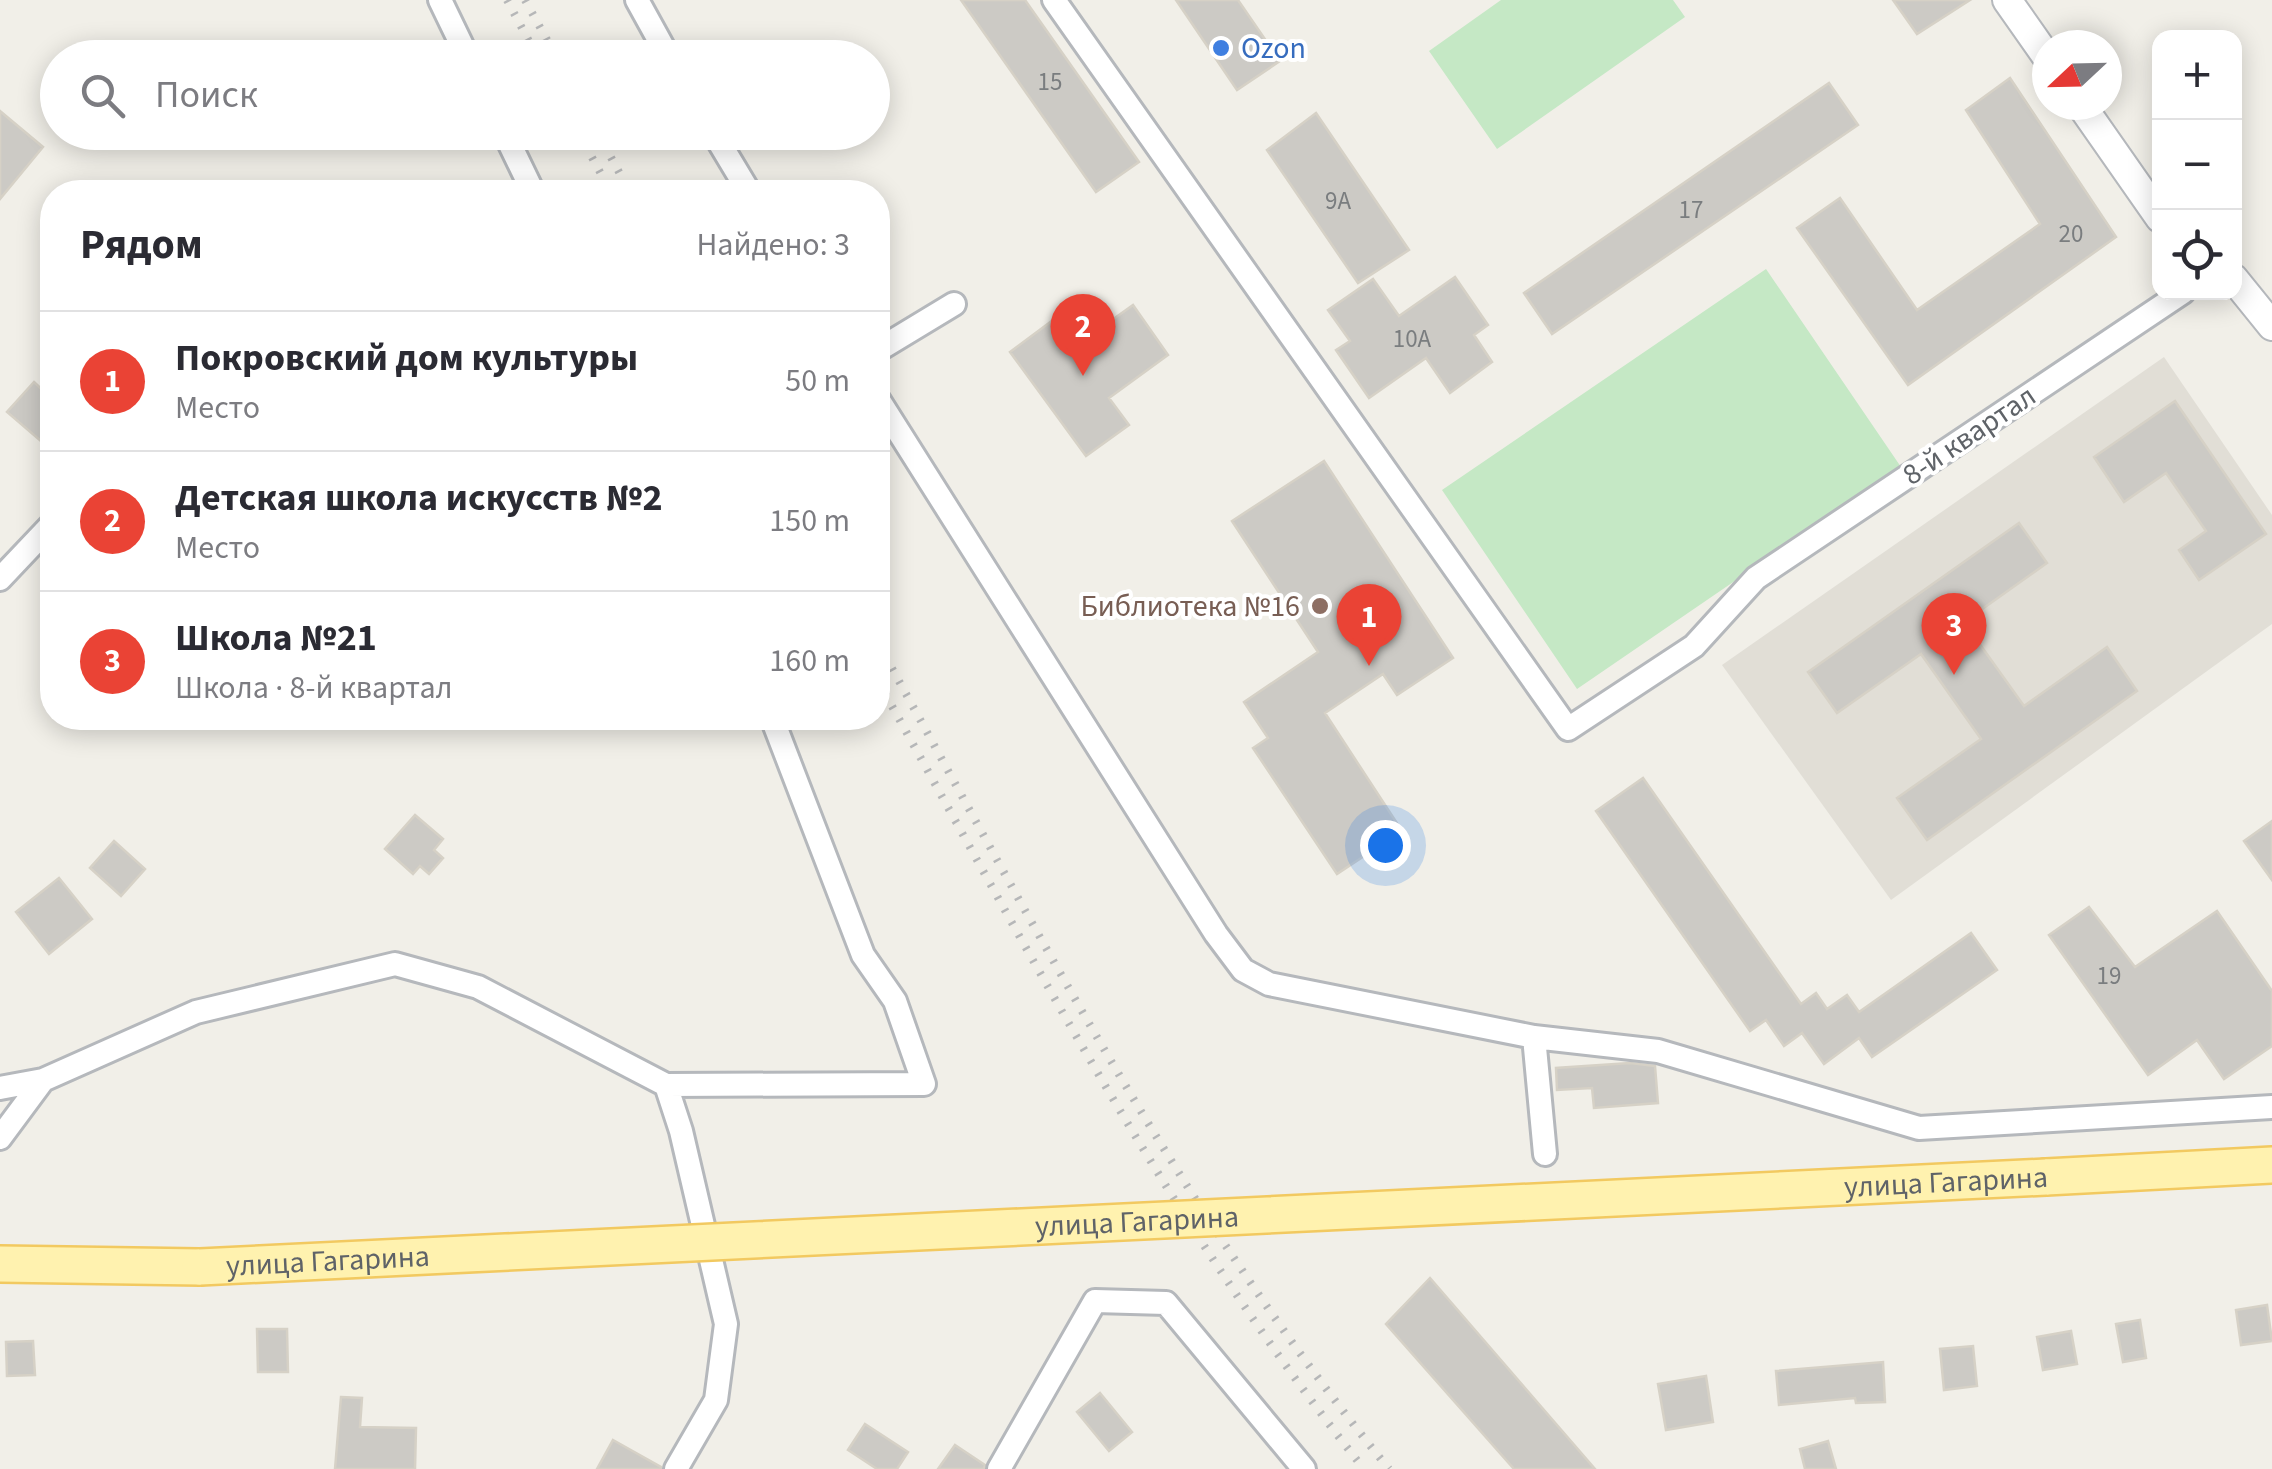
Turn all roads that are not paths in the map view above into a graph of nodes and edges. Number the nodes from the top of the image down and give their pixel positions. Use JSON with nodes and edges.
{"nodes":[{"id":1,"x":440,"y":0,"type":"edge"},
{"id":2,"x":637,"y":0,"type":"edge"},
{"id":3,"x":1054,"y":0,"type":"edge"},
{"id":4,"x":2008,"y":0,"type":"edge"},
{"id":5,"x":2032,"y":35,"type":"edge"},
{"id":6,"x":459,"y":40,"type":"edge"},
{"id":7,"x":659,"y":40,"type":"edge"},
{"id":8,"x":2091,"y":120,"type":"edge"},
{"id":9,"x":513,"y":150,"type":"edge"},
{"id":10,"x":723,"y":150,"type":"edge"},
{"id":11,"x":527,"y":180,"type":"edge"},
{"id":12,"x":742,"y":180,"type":"edge"},
{"id":13,"x":2154,"y":210,"type":"edge"},
{"id":14,"x":2242,"y":289,"type":"edge"},
{"id":15,"x":2171,"y":300,"type":"edge"},
{"id":16,"x":954,"y":304,"type":"dead end"},
{"id":17,"x":2272,"y":326,"type":"edge"},
{"id":18,"x":890,"y":343,"type":"edge"},
{"id":19,"x":890,"y":418,"type":"edge"},
{"id":20,"x":40,"y":536,"type":"edge"},
{"id":21,"x":0,"y":578,"type":"edge"},
{"id":22,"x":777,"y":730,"type":"edge"},
{"id":23,"x":1534,"y":1038,"type":"junction"},
{"id":24,"x":43,"y":1080,"type":"junction"},
{"id":25,"x":666,"y":1085,"type":"junction"},
{"id":26,"x":0,"y":1088,"type":"edge"},
{"id":27,"x":2272,"y":1107,"type":"edge"},
{"id":28,"x":0,"y":1138,"type":"edge"},
{"id":29,"x":1545,"y":1154,"type":"dead end"},
{"id":30,"x":2272,"y":1165,"type":"edge"},
{"id":31,"x":0,"y":1264,"type":"edge"},
{"id":32,"x":676,"y":1469,"type":"edge"},
{"id":33,"x":999,"y":1469,"type":"edge"},
{"id":34,"x":1304,"y":1469,"type":"edge"}],
"edges":[{"from":1,"to":6,"type":"street"},
{"from":2,"to":7,"type":"street"},
{"from":3,"to":15,"type":"street","name":"8-й квартал"},
{"from":4,"to":5,"type":"street"},
{"from":8,"to":13,"type":"street"},
{"from":9,"to":11,"type":"street"},
{"from":10,"to":12,"type":"street"},
{"from":14,"to":17,"type":"street"},
{"from":16,"to":18,"type":"street"},
{"from":19,"to":23,"type":"street"},
{"from":20,"to":21,"type":"street"},
{"from":22,"to":25,"type":"street"},
{"from":23,"to":27,"type":"street"},
{"from":23,"to":29,"type":"street"},
{"from":24,"to":25,"type":"street"},
{"from":24,"to":26,"type":"street"},
{"from":24,"to":28,"type":"street"},
{"from":25,"to":32,"type":"street"},
{"from":30,"to":31,"type":"main road","name":"улица Гагарина","bridge":true},
{"from":33,"to":34,"type":"street"}]}
